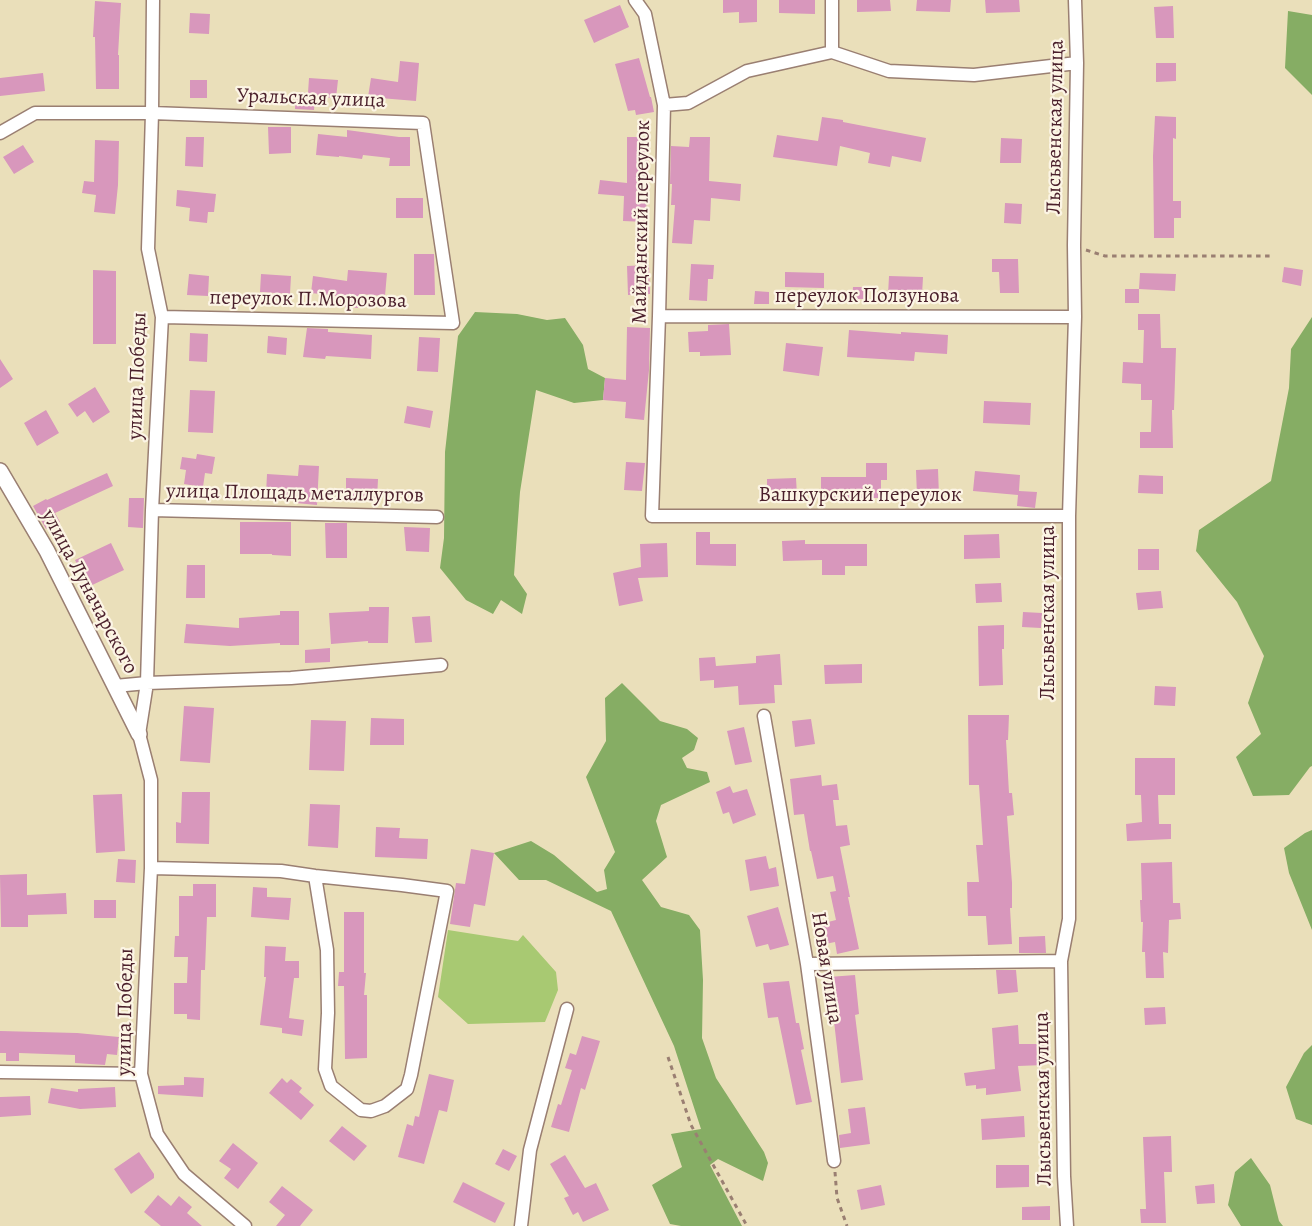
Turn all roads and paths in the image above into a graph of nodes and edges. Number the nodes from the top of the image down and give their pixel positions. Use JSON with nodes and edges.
{"nodes":[{"id":1,"x":153,"y":0,"type":"edge"},
{"id":2,"x":634,"y":0,"type":"edge"},
{"id":3,"x":832,"y":0,"type":"edge"},
{"id":4,"x":1076,"y":0,"type":"edge"},
{"id":5,"x":832,"y":52,"type":"junction"},
{"id":6,"x":1077,"y":63,"type":"junction"},
{"id":7,"x":664,"y":105,"type":"junction"},
{"id":8,"x":152,"y":113,"type":"junction"},
{"id":9,"x":0,"y":133,"type":"edge"},
{"id":10,"x":1074,"y":244,"type":"junction"},
{"id":11,"x":1270,"y":256,"type":"dead end"},
{"id":12,"x":162,"y":316,"type":"junction"},
{"id":13,"x":659,"y":316,"type":"junction"},
{"id":14,"x":1074,"y":317,"type":"junction"},
{"id":15,"x":453,"y":323,"type":"joint"},
{"id":16,"x":0,"y":471,"type":"edge"},
{"id":17,"x":5,"y":492,"type":"edge"},
{"id":18,"x":152,"y":510,"type":"junction"},
{"id":19,"x":652,"y":516,"type":"joint"},
{"id":20,"x":1069,"y":516,"type":"junction"},
{"id":21,"x":437,"y":517,"type":"dead end"},
{"id":22,"x":441,"y":664,"type":"dead end"},
{"id":23,"x":147,"y":682,"type":"junction"},
{"id":24,"x":115,"y":686,"type":"junction"},
{"id":25,"x":764,"y":716,"type":"dead end"},
{"id":26,"x":139,"y":734,"type":"junction"},
{"id":27,"x":151,"y":868,"type":"junction"},
{"id":28,"x":315,"y":876,"type":"junction"},
{"id":29,"x":1061,"y":961,"type":"junction"},
{"id":30,"x":807,"y":964,"type":"junction"},
{"id":31,"x":567,"y":1009,"type":"dead end"},
{"id":32,"x":668,"y":1057,"type":"dead end"},
{"id":33,"x":0,"y":1072,"type":"edge"},
{"id":34,"x":141,"y":1074,"type":"junction"},
{"id":35,"x":834,"y":1161,"type":"joint"},
{"id":36,"x":245,"y":1226,"type":"edge"},
{"id":37,"x":521,"y":1226,"type":"edge"},
{"id":38,"x":747,"y":1226,"type":"edge"},
{"id":39,"x":847,"y":1226,"type":"edge"},
{"id":40,"x":1067,"y":1226,"type":"edge"}],
"edges":[{"from":1,"to":8,"type":"street","name":"улица Победы"},
{"from":2,"to":7,"type":"street"},
{"from":3,"to":5,"type":"street"},
{"from":4,"to":6,"type":"street","name":"Лысьвенская улица"},
{"from":5,"to":6,"type":"street"},
{"from":5,"to":7,"type":"street","name":"Майданский переулок"},
{"from":6,"to":10,"type":"street","name":"Лысьвенская улица"},
{"from":7,"to":13,"type":"street","name":"Майданский переулок"},
{"from":8,"to":9,"type":"street","name":"Уральская улица"},
{"from":8,"to":12,"type":"street","name":"улица Победы"},
{"from":8,"to":15,"type":"street","name":"Уральская улица"},
{"from":10,"to":11,"type":"path"},
{"from":10,"to":14,"type":"street","name":"Лысьвенская улица"},
{"from":12,"to":15,"type":"street","name":"переулок П.Морозова"},
{"from":12,"to":18,"type":"street","name":"улица Победы"},
{"from":13,"to":14,"type":"street","name":"переулок Ползунова"},
{"from":13,"to":19,"type":"street","name":"Майданский переулок"},
{"from":14,"to":20,"type":"street","name":"Лысьвенская улица"},
{"from":16,"to":17,"type":"street","name":"улица Луначарского"},
{"from":17,"to":24,"type":"street","name":"улица Луначарского"},
{"from":18,"to":21,"type":"street","name":"улица Площадь металлургов"},
{"from":18,"to":23,"type":"street","name":"улица Победы"},
{"from":19,"to":20,"type":"street","name":"Вашкурский переулок"},
{"from":20,"to":29,"type":"street","name":"Лысьвенская улица"},
{"from":22,"to":23,"type":"street"},
{"from":23,"to":24,"type":"street"},
{"from":23,"to":26,"type":"street","name":"улица Победы"},
{"from":24,"to":26,"type":"street","name":"улица Луначарского"},
{"from":25,"to":30,"type":"street","name":"Новая улица"},
{"from":26,"to":27,"type":"street","name":"улица Победы"},
{"from":27,"to":28,"type":"street"},
{"from":27,"to":34,"type":"street","name":"улица Победы"},
{"from":28,"to":28,"type":"street"},
{"from":29,"to":30,"type":"street"},
{"from":29,"to":40,"type":"street","name":"Лысьвенская улица"},
{"from":30,"to":35,"type":"street","name":"Новая улица"},
{"from":31,"to":37,"type":"street"},
{"from":32,"to":38,"type":"path"},
{"from":33,"to":34,"type":"street"},
{"from":34,"to":36,"type":"street","name":"улица Победы"},
{"from":35,"to":39,"type":"path"}]}
